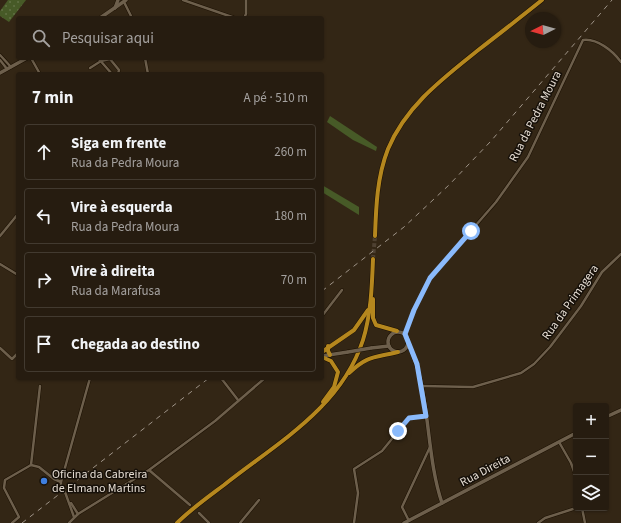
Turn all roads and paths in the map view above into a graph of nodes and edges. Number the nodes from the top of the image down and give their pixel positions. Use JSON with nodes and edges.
{"nodes":[{"id":1,"x":118,"y":0,"type":"edge"},
{"id":2,"x":182,"y":0,"type":"edge"},
{"id":3,"x":246,"y":0,"type":"edge"},
{"id":4,"x":542,"y":0,"type":"edge"},
{"id":5,"x":124,"y":1,"type":"edge"},
{"id":6,"x":115,"y":8,"type":"junction"},
{"id":7,"x":103,"y":16,"type":"edge"},
{"id":8,"x":131,"y":16,"type":"edge"},
{"id":9,"x":229,"y":16,"type":"edge"},
{"id":10,"x":245,"y":16,"type":"edge"},
{"id":11,"x":0,"y":55,"type":"edge"},
{"id":12,"x":616,"y":55,"type":"junction"},
{"id":13,"x":621,"y":55,"type":"edge"},
{"id":14,"x":0,"y":60,"type":"edge"},
{"id":15,"x":23,"y":60,"type":"edge"},
{"id":16,"x":32,"y":60,"type":"edge"},
{"id":17,"x":106,"y":60,"type":"edge"},
{"id":18,"x":111,"y":60,"type":"edge"},
{"id":19,"x":145,"y":60,"type":"edge"},
{"id":20,"x":101,"y":61,"type":"junction"},
{"id":21,"x":621,"y":62,"type":"edge"},
{"id":22,"x":9,"y":68,"type":"junction"},
{"id":23,"x":90,"y":68,"type":"dead end"},
{"id":24,"x":39,"y":72,"type":"edge"},
{"id":25,"x":110,"y":72,"type":"edge"},
{"id":26,"x":118,"y":72,"type":"edge"},
{"id":27,"x":148,"y":72,"type":"edge"},
{"id":28,"x":0,"y":73,"type":"edge"},
{"id":29,"x":16,"y":216,"type":"edge"},
{"id":30,"x":0,"y":236,"type":"edge"},
{"id":31,"x":375,"y":236,"type":"tunnel mouth"},
{"id":32,"x":621,"y":254,"type":"edge"},
{"id":33,"x":373,"y":259,"type":"tunnel mouth"},
{"id":34,"x":0,"y":264,"type":"edge"},
{"id":35,"x":16,"y":274,"type":"edge"},
{"id":36,"x":372,"y":286,"type":"junction"},
{"id":37,"x":342,"y":290,"type":"dead end"},
{"id":38,"x":370,"y":307,"type":"junction"},
{"id":39,"x":324,"y":313,"type":"edge"},
{"id":40,"x":397,"y":331,"type":"junction"},
{"id":41,"x":405,"y":334,"type":"junction"},
{"id":42,"x":408,"y":343,"type":"junction"},
{"id":43,"x":328,"y":346,"type":"junction"},
{"id":44,"x":389,"y":346,"type":"junction"},
{"id":45,"x":0,"y":348,"type":"edge"},
{"id":46,"x":324,"y":350,"type":"edge"},
{"id":47,"x":404,"y":350,"type":"junction"},
{"id":48,"x":398,"y":352,"type":"junction"},
{"id":49,"x":413,"y":353,"type":"junction"},
{"id":50,"x":16,"y":355,"type":"edge"},
{"id":51,"x":331,"y":355,"type":"junction"},
{"id":52,"x":324,"y":357,"type":"edge"},
{"id":53,"x":324,"y":358,"type":"edge"},
{"id":54,"x":332,"y":361,"type":"junction"},
{"id":55,"x":346,"y":377,"type":"junction"},
{"id":56,"x":89,"y":380,"type":"edge"},
{"id":57,"x":223,"y":380,"type":"edge"},
{"id":58,"x":263,"y":380,"type":"edge"},
{"id":59,"x":40,"y":386,"type":"dead end"},
{"id":60,"x":421,"y":386,"type":"junction"},
{"id":61,"x":238,"y":400,"type":"junction"},
{"id":62,"x":621,"y":410,"type":"edge"},
{"id":63,"x":316,"y":413,"type":"junction"},
{"id":64,"x":426,"y":416,"type":"junction"},
{"id":65,"x":609,"y":416,"type":"edge"},
{"id":66,"x":573,"y":435,"type":"edge"},
{"id":67,"x":559,"y":442,"type":"junction"},
{"id":68,"x":430,"y":447,"type":"junction"},
{"id":69,"x":31,"y":465,"type":"junction"},
{"id":70,"x":149,"y":470,"type":"junction"},
{"id":71,"x":46,"y":473,"type":"junction"},
{"id":72,"x":54,"y":473,"type":"junction"},
{"id":73,"x":64,"y":474,"type":"junction"},
{"id":74,"x":575,"y":475,"type":"edge"},
{"id":75,"x":54,"y":479,"type":"junction"},
{"id":76,"x":60,"y":482,"type":"junction"},
{"id":77,"x":61,"y":486,"type":"tunnel mouth"},
{"id":78,"x":65,"y":492,"type":"tunnel mouth"},
{"id":79,"x":259,"y":500,"type":"dead end"},
{"id":80,"x":69,"y":501,"type":"junction"},
{"id":81,"x":442,"y":503,"type":"junction"},
{"id":82,"x":190,"y":505,"type":"dead end"},
{"id":83,"x":573,"y":509,"type":"edge"},
{"id":84,"x":583,"y":511,"type":"edge"},
{"id":85,"x":199,"y":513,"type":"dead end"},
{"id":86,"x":78,"y":514,"type":"junction"},
{"id":87,"x":74,"y":517,"type":"junction"},
{"id":88,"x":409,"y":520,"type":"junction"},
{"id":89,"x":12,"y":523,"type":"edge"},
{"id":90,"x":69,"y":523,"type":"edge"},
{"id":91,"x":177,"y":523,"type":"edge"},
{"id":92,"x":209,"y":523,"type":"edge"},
{"id":93,"x":240,"y":523,"type":"edge"},
{"id":94,"x":354,"y":523,"type":"edge"},
{"id":95,"x":404,"y":523,"type":"edge"},
{"id":96,"x":538,"y":523,"type":"edge"},
{"id":97,"x":585,"y":523,"type":"edge"}],
"edges":[{"from":1,"to":6,"type":"street"},
{"from":2,"to":9,"type":"street"},
{"from":3,"to":10,"type":"street"},
{"from":4,"to":31,"type":"main road"},
{"from":5,"to":6,"type":"street"},
{"from":5,"to":8,"type":"street"},
{"from":6,"to":7,"type":"street"},
{"from":11,"to":22,"type":"street"},
{"from":12,"to":13,"type":"street"},
{"from":12,"to":21,"type":"street"},
{"from":12,"to":41,"type":"street","name":"Rua da Pedra Moura"},
{"from":14,"to":22,"type":"street"},
{"from":15,"to":22,"type":"street"},
{"from":16,"to":24,"type":"street"},
{"from":17,"to":20,"type":"street"},
{"from":18,"to":26,"type":"street"},
{"from":19,"to":27,"type":"street"},
{"from":20,"to":23,"type":"street"},
{"from":20,"to":25,"type":"street"},
{"from":22,"to":28,"type":"street"},
{"from":29,"to":30,"type":"street"},
{"from":32,"to":60,"type":"street","name":"Rua da Primagera"},
{"from":33,"to":36,"type":"main road"},
{"from":34,"to":35,"type":"street"},
{"from":36,"to":38,"type":"main road"},
{"from":36,"to":40,"type":"main road"},
{"from":37,"to":39,"type":"street"},
{"from":38,"to":43,"type":"main road"},
{"from":38,"to":55,"type":"main road"},
{"from":40,"to":41,"type":"street"},
{"from":40,"to":44,"type":"street"},
{"from":41,"to":42,"type":"street"},
{"from":42,"to":47,"type":"street"},
{"from":42,"to":49,"type":"street"},
{"from":43,"to":46,"type":"main road"},
{"from":43,"to":51,"type":"main road"},
{"from":44,"to":48,"type":"street"},
{"from":44,"to":51,"type":"street","bridge":true},
{"from":45,"to":50,"type":"street"},
{"from":47,"to":48,"type":"street"},
{"from":47,"to":49,"type":"street"},
{"from":48,"to":55,"type":"main road"},
{"from":49,"to":60,"type":"street"},
{"from":51,"to":52,"type":"street"},
{"from":51,"to":54,"type":"main road"},
{"from":53,"to":54,"type":"main road"},
{"from":54,"to":63,"type":"main road"},
{"from":55,"to":63,"type":"main road"},
{"from":56,"to":73,"type":"street"},
{"from":57,"to":61,"type":"street"},
{"from":58,"to":61,"type":"street"},
{"from":59,"to":69,"type":"street"},
{"from":60,"to":64,"type":"street"},
{"from":61,"to":70,"type":"street"},
{"from":62,"to":65,"type":"street"},
{"from":63,"to":91,"type":"main road"},
{"from":64,"to":68,"type":"street"},
{"from":64,"to":94,"type":"street"},
{"from":66,"to":67,"type":"street","name":"Rua Direita"},
{"from":67,"to":74,"type":"street"},
{"from":67,"to":81,"type":"street","name":"Rua Direita"},
{"from":68,"to":81,"type":"street"},
{"from":68,"to":88,"type":"street"},
{"from":69,"to":71,"type":"street"},
{"from":69,"to":89,"type":"street"},
{"from":70,"to":82,"type":"street"},
{"from":70,"to":86,"type":"street"},
{"from":71,"to":72,"type":"street"},
{"from":71,"to":75,"type":"street"},
{"from":72,"to":73,"type":"street"},
{"from":72,"to":75,"type":"street"},
{"from":73,"to":76,"type":"street"},
{"from":75,"to":76,"type":"street"},
{"from":76,"to":77,"type":"street"},
{"from":78,"to":80,"type":"street"},
{"from":79,"to":93,"type":"street"},
{"from":80,"to":86,"type":"street"},
{"from":80,"to":87,"type":"street"},
{"from":81,"to":88,"type":"street","name":"Rua Direita"},
{"from":83,"to":96,"type":"street"},
{"from":84,"to":97,"type":"street"},
{"from":85,"to":92,"type":"street"},
{"from":86,"to":87,"type":"street"},
{"from":87,"to":90,"type":"street"},
{"from":88,"to":95,"type":"street","name":"Rua Direita"}]}
